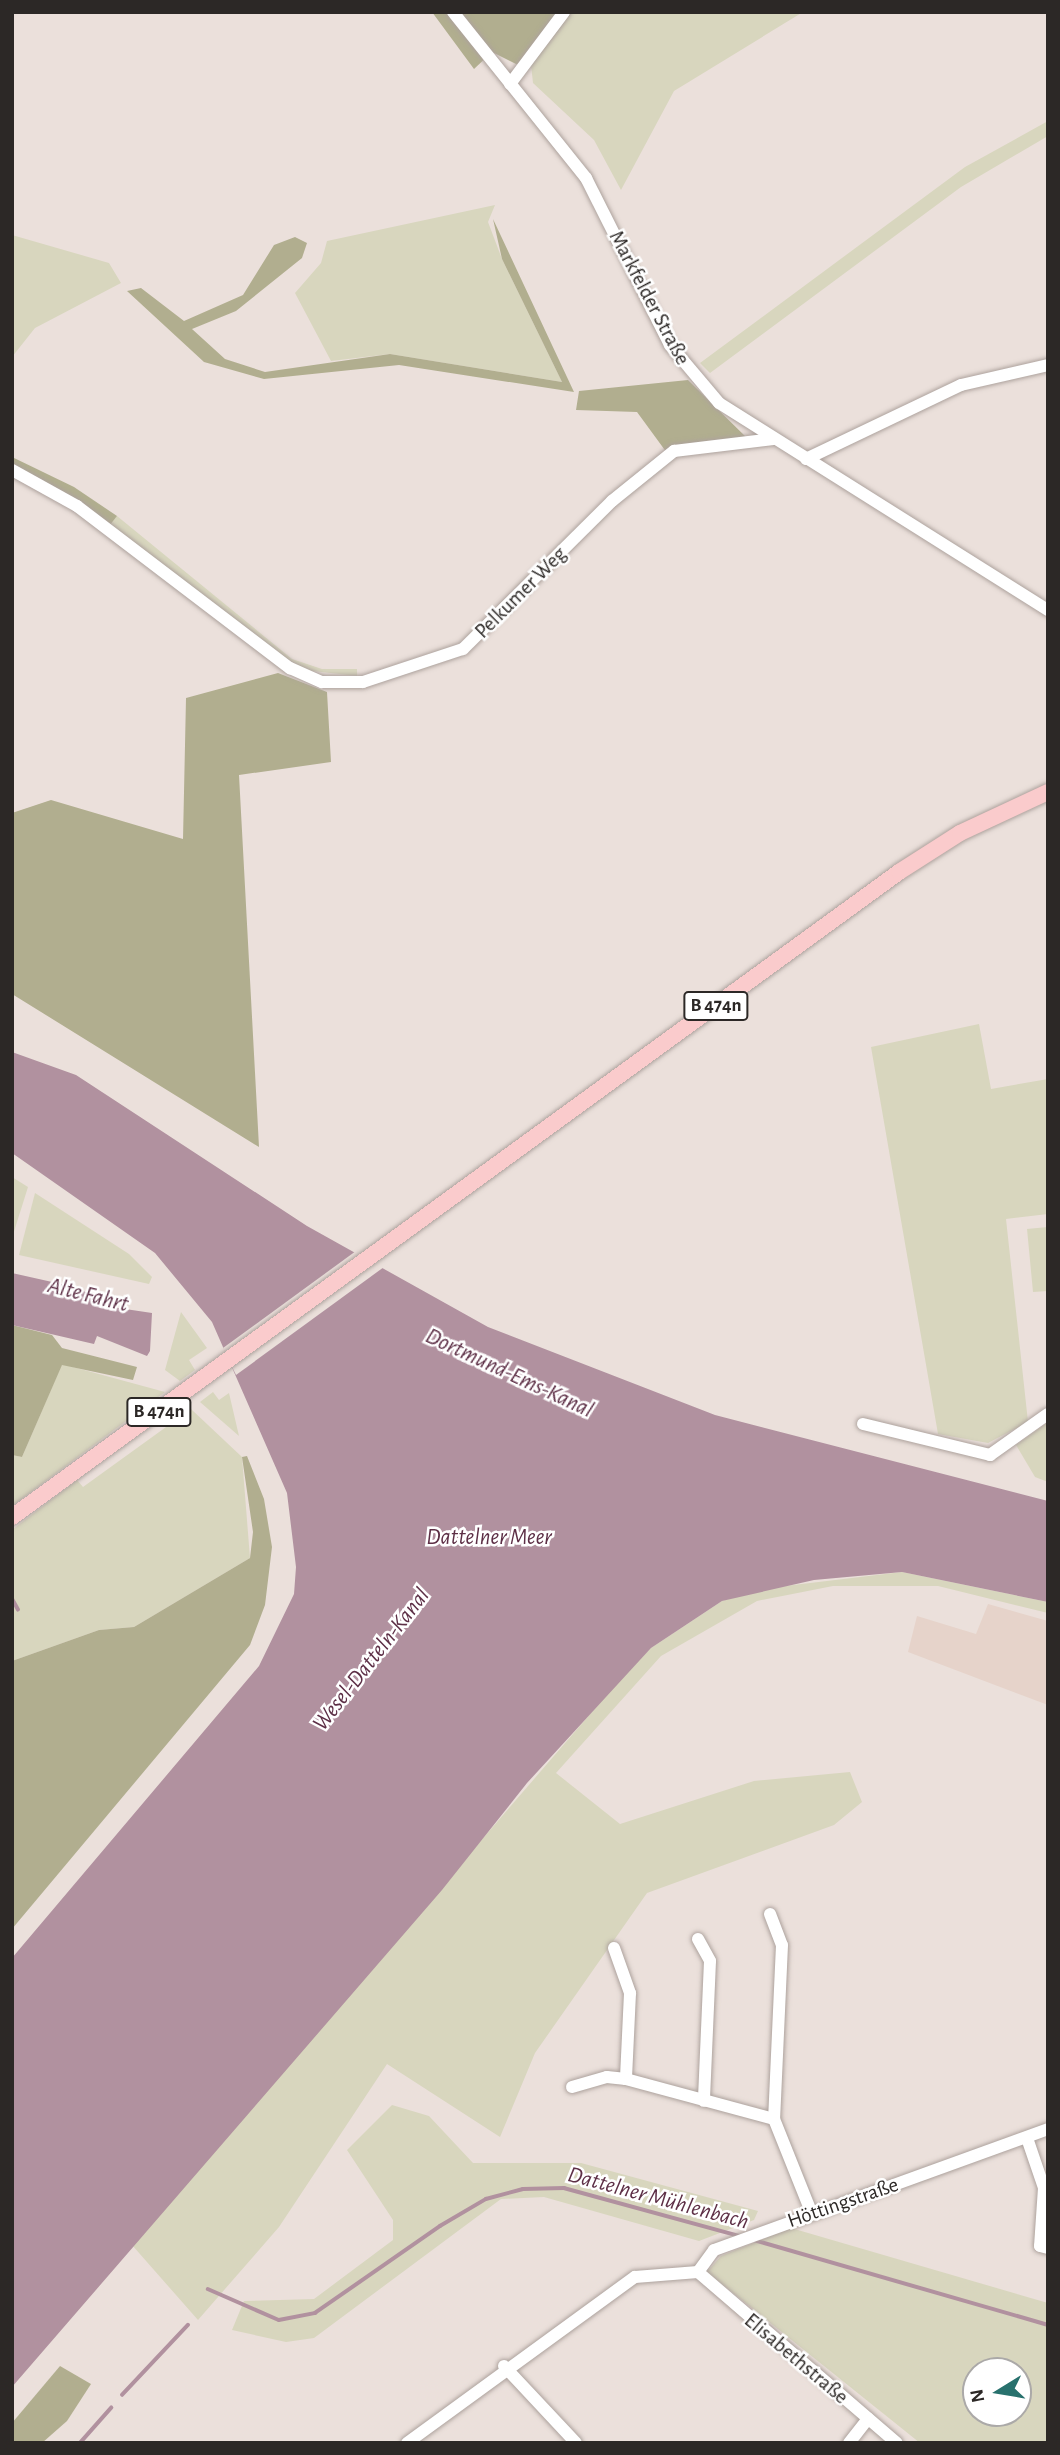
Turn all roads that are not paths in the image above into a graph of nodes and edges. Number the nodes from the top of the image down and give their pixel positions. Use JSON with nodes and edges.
{"nodes":[{"id":1,"x":453,"y":12,"type":"edge"},
{"id":2,"x":565,"y":12,"type":"edge"},
{"id":3,"x":510,"y":84,"type":"junction"},
{"id":4,"x":1048,"y":365,"type":"edge"},
{"id":5,"x":773,"y":439,"type":"junction"},
{"id":6,"x":806,"y":459,"type":"junction"},
{"id":7,"x":12,"y":470,"type":"edge"},
{"id":8,"x":1048,"y":610,"type":"edge"},
{"id":9,"x":1048,"y":792,"type":"edge"},
{"id":10,"x":1048,"y":1414,"type":"edge"},
{"id":11,"x":863,"y":1424,"type":"dead end"},
{"id":12,"x":12,"y":1517,"type":"edge"},
{"id":13,"x":770,"y":1914,"type":"dead end"},
{"id":14,"x":698,"y":1939,"type":"dead end"},
{"id":15,"x":614,"y":1948,"type":"dead end"},
{"id":16,"x":626,"y":2079,"type":"junction"},
{"id":17,"x":572,"y":2087,"type":"dead end"},
{"id":18,"x":704,"y":2101,"type":"junction"},
{"id":19,"x":775,"y":2119,"type":"junction"},
{"id":20,"x":1048,"y":2129,"type":"edge"},
{"id":21,"x":1027,"y":2138,"type":"junction"},
{"id":22,"x":812,"y":2214,"type":"junction"},
{"id":23,"x":1044,"y":2247,"type":"edge"},
{"id":24,"x":698,"y":2272,"type":"junction"},
{"id":25,"x":504,"y":2366,"type":"junction"},
{"id":26,"x":868,"y":2419,"type":"junction"},
{"id":27,"x":407,"y":2443,"type":"edge"},
{"id":28,"x":576,"y":2443,"type":"edge"},
{"id":29,"x":849,"y":2443,"type":"edge"},
{"id":30,"x":897,"y":2443,"type":"edge"}],
"edges":[{"from":1,"to":3,"type":"street","name":"Markfelder Straße"},
{"from":2,"to":3,"type":"street"},
{"from":3,"to":5,"type":"street","name":"Markfelder Straße"},
{"from":4,"to":6,"type":"street"},
{"from":5,"to":6,"type":"street","name":"Markfelder Straße"},
{"from":5,"to":7,"type":"street","name":"Pelkumer Weg"},
{"from":6,"to":8,"type":"street","name":"Markfelder Straße"},
{"from":9,"to":12,"type":"main road","number":"B 474n"},
{"from":10,"to":11,"type":"street"},
{"from":13,"to":19,"type":"street"},
{"from":14,"to":18,"type":"street"},
{"from":15,"to":16,"type":"street"},
{"from":16,"to":17,"type":"street"},
{"from":16,"to":18,"type":"street"},
{"from":18,"to":19,"type":"street"},
{"from":19,"to":22,"type":"street"},
{"from":20,"to":21,"type":"street","name":"Höttingstraße"},
{"from":21,"to":22,"type":"street","name":"Höttingstraße"},
{"from":21,"to":23,"type":"street"},
{"from":22,"to":24,"type":"street","name":"Höttingstraße"},
{"from":24,"to":25,"type":"street"},
{"from":24,"to":26,"type":"street","name":"Elisabethstraße"},
{"from":25,"to":27,"type":"street"},
{"from":25,"to":28,"type":"street"},
{"from":26,"to":29,"type":"street"},
{"from":26,"to":30,"type":"street","name":"Elisabethstraße"}]}
